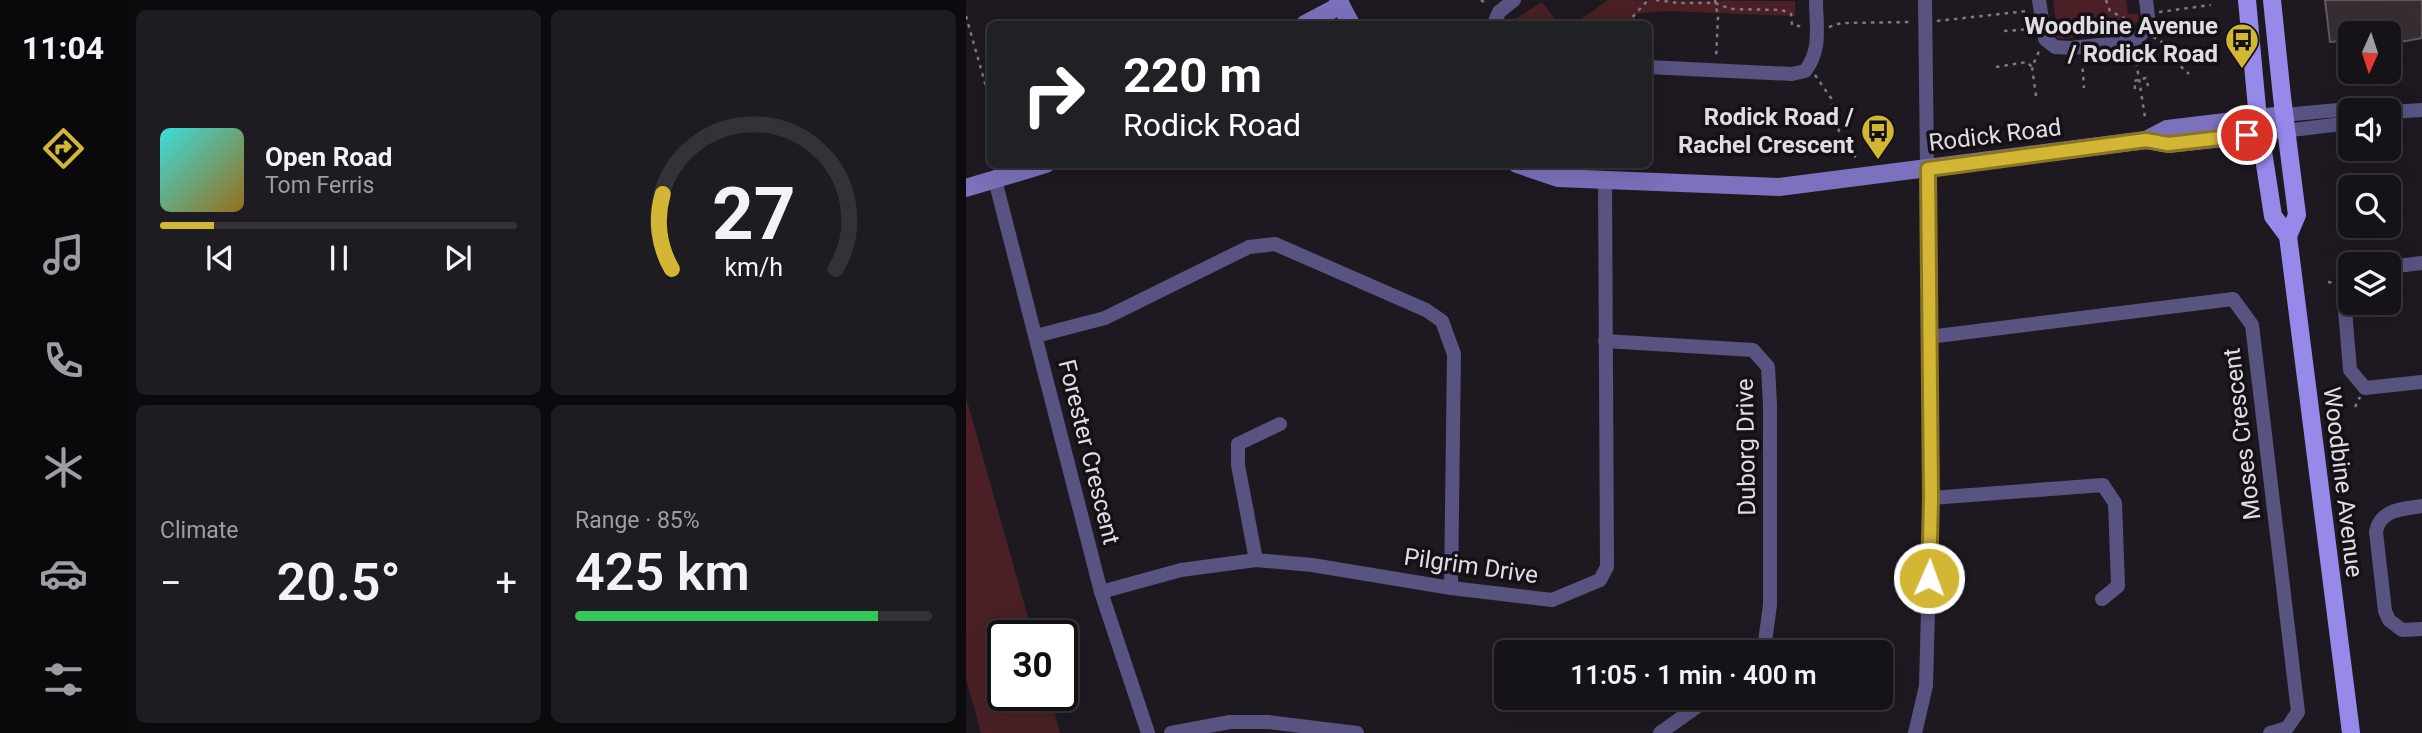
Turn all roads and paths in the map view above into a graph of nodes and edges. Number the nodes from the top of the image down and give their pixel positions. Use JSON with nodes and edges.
{"nodes":[{"id":1,"x":1514,"y":0,"type":"edge"},
{"id":2,"x":1648,"y":0,"type":"edge"},
{"id":3,"x":1656,"y":0,"type":"edge"},
{"id":4,"x":1816,"y":0,"type":"edge"},
{"id":5,"x":1925,"y":0,"type":"edge"},
{"id":6,"x":2106,"y":0,"type":"edge"},
{"id":7,"x":2247,"y":0,"type":"edge"},
{"id":8,"x":2272,"y":0,"type":"edge"},
{"id":9,"x":1715,"y":1,"type":"edge"},
{"id":10,"x":2039,"y":5,"type":"edge"},
{"id":11,"x":2211,"y":5,"type":"dead end"},
{"id":12,"x":1334,"y":7,"type":"edge"},
{"id":13,"x":2147,"y":7,"type":"edge"},
{"id":14,"x":966,"y":16,"type":"edge"},
{"id":15,"x":1310,"y":21,"type":"edge"},
{"id":16,"x":1349,"y":21,"type":"edge"},
{"id":17,"x":1495,"y":21,"type":"edge"},
{"id":18,"x":1631,"y":21,"type":"edge"},
{"id":19,"x":1925,"y":22,"type":"junction"},
{"id":20,"x":1817,"y":29,"type":"junction"},
{"id":21,"x":2004,"y":31,"type":"dead end"},
{"id":22,"x":2144,"y":32,"type":"junction"},
{"id":23,"x":2043,"y":33,"type":"junction"},
{"id":24,"x":2129,"y":42,"type":"junction"},
{"id":25,"x":2080,"y":47,"type":"junction"},
{"id":26,"x":2186,"y":50,"type":"dead end"},
{"id":27,"x":2166,"y":53,"type":"junction"},
{"id":28,"x":1809,"y":66,"type":"junction"},
{"id":29,"x":1652,"y":67,"type":"edge"},
{"id":30,"x":1996,"y":67,"type":"dead end"},
{"id":31,"x":2032,"y":67,"type":"junction"},
{"id":32,"x":1716,"y":69,"type":"junction"},
{"id":33,"x":2189,"y":74,"type":"dead end"},
{"id":34,"x":2140,"y":80,"type":"junction"},
{"id":35,"x":2148,"y":86,"type":"dead end"},
{"id":36,"x":2084,"y":88,"type":"dead end"},
{"id":37,"x":2135,"y":89,"type":"dead end"},
{"id":38,"x":987,"y":90,"type":"edge"},
{"id":39,"x":2036,"y":96,"type":"dead end"},
{"id":40,"x":2422,"y":110,"type":"edge"},
{"id":41,"x":2338,"y":111,"type":"edge"},
{"id":42,"x":2401,"y":111,"type":"edge"},
{"id":43,"x":2145,"y":117,"type":"dead end"},
{"id":44,"x":2285,"y":123,"type":"junction"},
{"id":45,"x":2338,"y":123,"type":"edge"},
{"id":46,"x":2259,"y":126,"type":"junction"},
{"id":47,"x":1856,"y":157,"type":"dead end"},
{"id":48,"x":1033,"y":168,"type":"edge"},
{"id":49,"x":1529,"y":168,"type":"edge"},
{"id":50,"x":1928,"y":169,"type":"junction"},
{"id":51,"x":1605,"y":178,"type":"junction"},
{"id":52,"x":995,"y":180,"type":"junction"},
{"id":53,"x":966,"y":188,"type":"edge"},
{"id":54,"x":2288,"y":236,"type":"junction"},
{"id":55,"x":2422,"y":263,"type":"edge"},
{"id":56,"x":2401,"y":266,"type":"edge"},
{"id":57,"x":2345,"y":315,"type":"edge"},
{"id":58,"x":1036,"y":336,"type":"junction"},
{"id":59,"x":1929,"y":337,"type":"junction"},
{"id":60,"x":1605,"y":341,"type":"junction"},
{"id":61,"x":2422,"y":382,"type":"edge"},
{"id":62,"x":1280,"y":424,"type":"dead end"},
{"id":63,"x":1931,"y":498,"type":"junction"},
{"id":64,"x":2422,"y":506,"type":"edge"},
{"id":65,"x":1256,"y":559,"type":"junction"},
{"id":66,"x":1451,"y":587,"type":"junction"},
{"id":67,"x":1101,"y":592,"type":"junction"},
{"id":68,"x":2102,"y":599,"type":"dead end"},
{"id":69,"x":2422,"y":629,"type":"edge"},
{"id":70,"x":1765,"y":640,"type":"edge"},
{"id":71,"x":1692,"y":710,"type":"edge"},
{"id":72,"x":1918,"y":732,"type":"edge"},
{"id":73,"x":1147,"y":733,"type":"edge"},
{"id":74,"x":1171,"y":733,"type":"edge"},
{"id":75,"x":1357,"y":733,"type":"edge"},
{"id":76,"x":1660,"y":733,"type":"edge"},
{"id":77,"x":2270,"y":733,"type":"edge"},
{"id":78,"x":2351,"y":733,"type":"edge"}],
"edges":[{"from":1,"to":17,"type":"street"},
{"from":2,"to":18,"type":"path"},
{"from":3,"to":9,"type":"path"},
{"from":4,"to":20,"type":"street"},
{"from":5,"to":19,"type":"street"},
{"from":6,"to":24,"type":"path"},
{"from":7,"to":46,"type":"main road","name":"Woodbine Avenue"},
{"from":8,"to":44,"type":"main road","name":"Woodbine Avenue"},
{"from":9,"to":20,"type":"path"},
{"from":9,"to":32,"type":"path"},
{"from":10,"to":19,"type":"path"},
{"from":10,"to":23,"type":"street"},
{"from":11,"to":13,"type":"path"},
{"from":12,"to":15,"type":"main road"},
{"from":12,"to":16,"type":"main road"},
{"from":13,"to":22,"type":"street"},
{"from":14,"to":38,"type":"path"},
{"from":19,"to":20,"type":"path"},
{"from":19,"to":50,"type":"street"},
{"from":20,"to":28,"type":"street"},
{"from":21,"to":23,"type":"path"},
{"from":22,"to":24,"type":"street"},
{"from":22,"to":27,"type":"path"},
{"from":23,"to":25,"type":"street"},
{"from":23,"to":31,"type":"path"},
{"from":24,"to":25,"type":"street"},
{"from":24,"to":34,"type":"path"},
{"from":25,"to":36,"type":"path"},
{"from":26,"to":27,"type":"path"},
{"from":27,"to":33,"type":"path"},
{"from":28,"to":32,"type":"street"},
{"from":28,"to":47,"type":"path"},
{"from":29,"to":32,"type":"street"},
{"from":30,"to":31,"type":"path"},
{"from":31,"to":39,"type":"path"},
{"from":34,"to":35,"type":"path"},
{"from":34,"to":37,"type":"path"},
{"from":34,"to":43,"type":"path"},
{"from":40,"to":42,"type":"street"},
{"from":41,"to":44,"type":"street"},
{"from":44,"to":45,"type":"street"},
{"from":44,"to":46,"type":"main road","name":"Rodick Road"},
{"from":44,"to":54,"type":"main road","name":"Woodbine Avenue"},
{"from":46,"to":50,"type":"main road","name":"Rodick Road"},
{"from":46,"to":54,"type":"main road","name":"Woodbine Avenue"},
{"from":48,"to":52,"type":"main road"},
{"from":49,"to":51,"type":"main road","name":"Rodick Road"},
{"from":50,"to":51,"type":"main road","name":"Rodick Road"},
{"from":50,"to":59,"type":"street"},
{"from":51,"to":60,"type":"street","name":"Pilgrim Drive"},
{"from":52,"to":53,"type":"main road"},
{"from":52,"to":58,"type":"street","name":"Forester Crescent"},
{"from":54,"to":78,"type":"main road","name":"Woodbine Avenue"},
{"from":55,"to":56,"type":"street"},
{"from":57,"to":61,"type":"street"},
{"from":58,"to":66,"type":"street"},
{"from":58,"to":67,"type":"street","name":"Forester Crescent"},
{"from":59,"to":63,"type":"street"},
{"from":59,"to":77,"type":"street","name":"Moses Crescent"},
{"from":60,"to":66,"type":"street","name":"Pilgrim Drive"},
{"from":60,"to":70,"type":"street","name":"Duborg Drive"},
{"from":62,"to":65,"type":"street"},
{"from":63,"to":68,"type":"street"},
{"from":63,"to":72,"type":"street"},
{"from":64,"to":69,"type":"street"},
{"from":65,"to":66,"type":"street","name":"Pilgrim Drive"},
{"from":65,"to":67,"type":"street","name":"Pilgrim Drive"},
{"from":67,"to":73,"type":"street","name":"Forester Crescent"},
{"from":71,"to":76,"type":"street"},
{"from":74,"to":75,"type":"street"}]}
